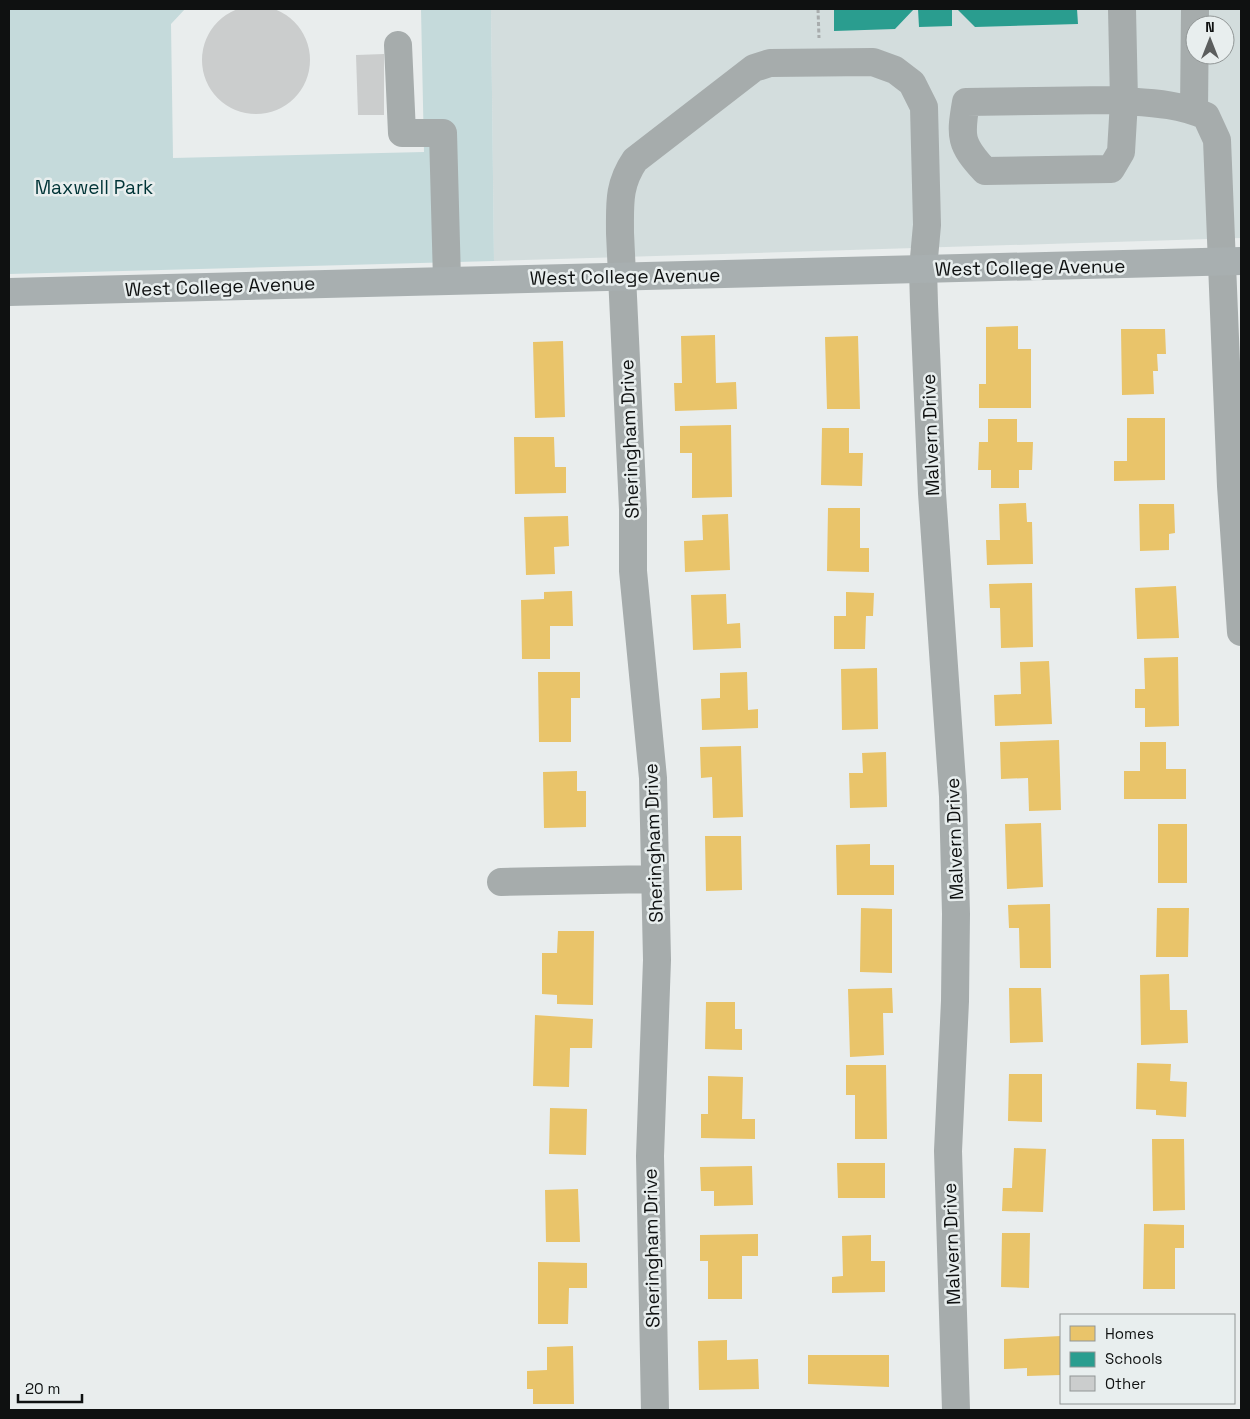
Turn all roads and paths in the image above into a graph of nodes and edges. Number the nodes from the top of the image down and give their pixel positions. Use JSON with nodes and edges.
{"nodes":[{"id":1,"x":818,"y":9,"type":"edge"},
{"id":2,"x":1122,"y":9,"type":"edge"},
{"id":3,"x":1194,"y":9,"type":"edge"},
{"id":4,"x":398,"y":45,"type":"dead end"},
{"id":5,"x":819,"y":63,"type":"junction"},
{"id":6,"x":1124,"y":101,"type":"junction"},
{"id":7,"x":1194,"y":110,"type":"junction"},
{"id":8,"x":1232,"y":262,"type":"edge"},
{"id":9,"x":923,"y":269,"type":"junction"},
{"id":10,"x":622,"y":276,"type":"junction"},
{"id":11,"x":447,"y":280,"type":"junction"},
{"id":12,"x":9,"y":292,"type":"edge"},
{"id":13,"x":1241,"y":632,"type":"edge"},
{"id":14,"x":655,"y":879,"type":"junction"},
{"id":15,"x":501,"y":882,"type":"dead end"},
{"id":16,"x":655,"y":1410,"type":"edge"},
{"id":17,"x":956,"y":1410,"type":"edge"}],
"edges":[{"from":1,"to":5,"type":"path"},
{"from":2,"to":6,"type":"street"},
{"from":3,"to":7,"type":"street"},
{"from":4,"to":11,"type":"street"},
{"from":5,"to":9,"type":"street","name":"Malvern Drive"},
{"from":5,"to":10,"type":"street","name":"Sheringham Drive"},
{"from":6,"to":6,"type":"street"},
{"from":6,"to":7,"type":"street"},
{"from":7,"to":8,"type":"street"},
{"from":8,"to":9,"type":"main road","name":"West College Avenue"},
{"from":8,"to":13,"type":"street"},
{"from":9,"to":10,"type":"main road","name":"West College Avenue"},
{"from":9,"to":17,"type":"street","name":"Malvern Drive"},
{"from":10,"to":11,"type":"main road","name":"West College Avenue"},
{"from":10,"to":14,"type":"street","name":"Sheringham Drive"},
{"from":11,"to":12,"type":"main road","name":"West College Avenue"},
{"from":14,"to":15,"type":"street"},
{"from":14,"to":16,"type":"street","name":"Sheringham Drive"}]}
